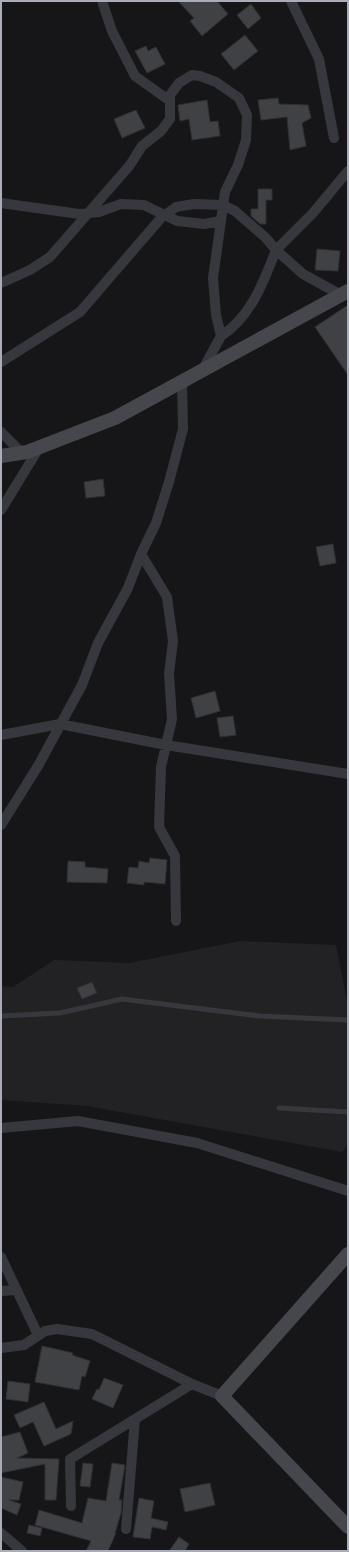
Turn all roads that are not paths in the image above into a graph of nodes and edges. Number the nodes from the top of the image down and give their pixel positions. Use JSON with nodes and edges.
{"nodes":[{"id":1,"x":102,"y":1,"type":"edge"},
{"id":2,"x":291,"y":1,"type":"edge"},
{"id":3,"x":170,"y":101,"type":"junction"},
{"id":4,"x":334,"y":138,"type":"dead end"},
{"id":5,"x":348,"y":171,"type":"edge"},
{"id":6,"x":1,"y":203,"type":"edge"},
{"id":7,"x":223,"y":205,"type":"junction"},
{"id":8,"x":89,"y":213,"type":"junction"},
{"id":9,"x":164,"y":216,"type":"junction"},
{"id":10,"x":220,"y":221,"type":"junction"},
{"id":11,"x":276,"y":250,"type":"junction"},
{"id":12,"x":1,"y":283,"type":"edge"},
{"id":13,"x":345,"y":293,"type":"edge"},
{"id":14,"x":221,"y":336,"type":"junction"},
{"id":15,"x":1,"y":362,"type":"edge"},
{"id":16,"x":203,"y":370,"type":"junction"},
{"id":17,"x":182,"y":381,"type":"junction"},
{"id":18,"x":1,"y":432,"type":"edge"},
{"id":19,"x":39,"y":448,"type":"junction"},
{"id":20,"x":22,"y":453,"type":"junction"},
{"id":21,"x":1,"y":456,"type":"edge"},
{"id":22,"x":1,"y":510,"type":"edge"},
{"id":23,"x":141,"y":554,"type":"junction"},
{"id":24,"x":60,"y":724,"type":"junction"},
{"id":25,"x":1,"y":735,"type":"edge"},
{"id":26,"x":166,"y":744,"type":"junction"},
{"id":27,"x":348,"y":774,"type":"edge"},
{"id":28,"x":1,"y":825,"type":"edge"},
{"id":29,"x":176,"y":921,"type":"dead end"},
{"id":30,"x":1,"y":1016,"type":"edge"},
{"id":31,"x":348,"y":1020,"type":"edge"},
{"id":32,"x":279,"y":1108,"type":"dead end"},
{"id":33,"x":348,"y":1112,"type":"edge"},
{"id":34,"x":1,"y":1128,"type":"edge"},
{"id":35,"x":348,"y":1191,"type":"edge"},
{"id":36,"x":348,"y":1254,"type":"edge"},
{"id":37,"x":1,"y":1257,"type":"edge"},
{"id":38,"x":16,"y":1290,"type":"junction"},
{"id":39,"x":1,"y":1291,"type":"edge"},
{"id":40,"x":38,"y":1335,"type":"junction"},
{"id":41,"x":1,"y":1348,"type":"edge"},
{"id":42,"x":192,"y":1384,"type":"junction"},
{"id":43,"x":222,"y":1396,"type":"junction"},
{"id":44,"x":135,"y":1419,"type":"junction"},
{"id":45,"x":71,"y":1506,"type":"dead end"},
{"id":46,"x":348,"y":1527,"type":"edge"},
{"id":47,"x":126,"y":1529,"type":"dead end"},
{"id":48,"x":1,"y":1532,"type":"edge"},
{"id":49,"x":22,"y":1551,"type":"edge"}],
"edges":[{"from":1,"to":3,"type":"street"},
{"from":2,"to":4,"type":"street"},
{"from":3,"to":7,"type":"street"},
{"from":3,"to":8,"type":"street"},
{"from":5,"to":11,"type":"street"},
{"from":6,"to":8,"type":"street"},
{"from":7,"to":9,"type":"street"},
{"from":7,"to":10,"type":"street"},
{"from":7,"to":11,"type":"street"},
{"from":8,"to":9,"type":"street"},
{"from":8,"to":12,"type":"street"},
{"from":9,"to":10,"type":"street"},
{"from":9,"to":15,"type":"street"},
{"from":10,"to":14,"type":"street"},
{"from":11,"to":13,"type":"street"},
{"from":11,"to":14,"type":"street"},
{"from":13,"to":16,"type":"street"},
{"from":14,"to":16,"type":"street"},
{"from":16,"to":17,"type":"street"},
{"from":17,"to":19,"type":"street"},
{"from":17,"to":23,"type":"street"},
{"from":18,"to":20,"type":"street"},
{"from":19,"to":20,"type":"street"},
{"from":19,"to":22,"type":"street"},
{"from":20,"to":21,"type":"street"},
{"from":23,"to":24,"type":"street"},
{"from":23,"to":26,"type":"street"},
{"from":24,"to":25,"type":"street"},
{"from":24,"to":26,"type":"street"},
{"from":24,"to":28,"type":"street"},
{"from":26,"to":27,"type":"street"},
{"from":26,"to":29,"type":"street"},
{"from":30,"to":31,"type":"lane"},
{"from":32,"to":33,"type":"lane"},
{"from":34,"to":35,"type":"street"},
{"from":36,"to":43,"type":"street"},
{"from":37,"to":38,"type":"street"},
{"from":38,"to":39,"type":"street"},
{"from":38,"to":40,"type":"street"},
{"from":40,"to":41,"type":"street"},
{"from":40,"to":42,"type":"street"},
{"from":42,"to":43,"type":"street"},
{"from":42,"to":44,"type":"street"},
{"from":43,"to":46,"type":"street"},
{"from":44,"to":45,"type":"street"},
{"from":44,"to":47,"type":"street"},
{"from":48,"to":49,"type":"street"}]}
